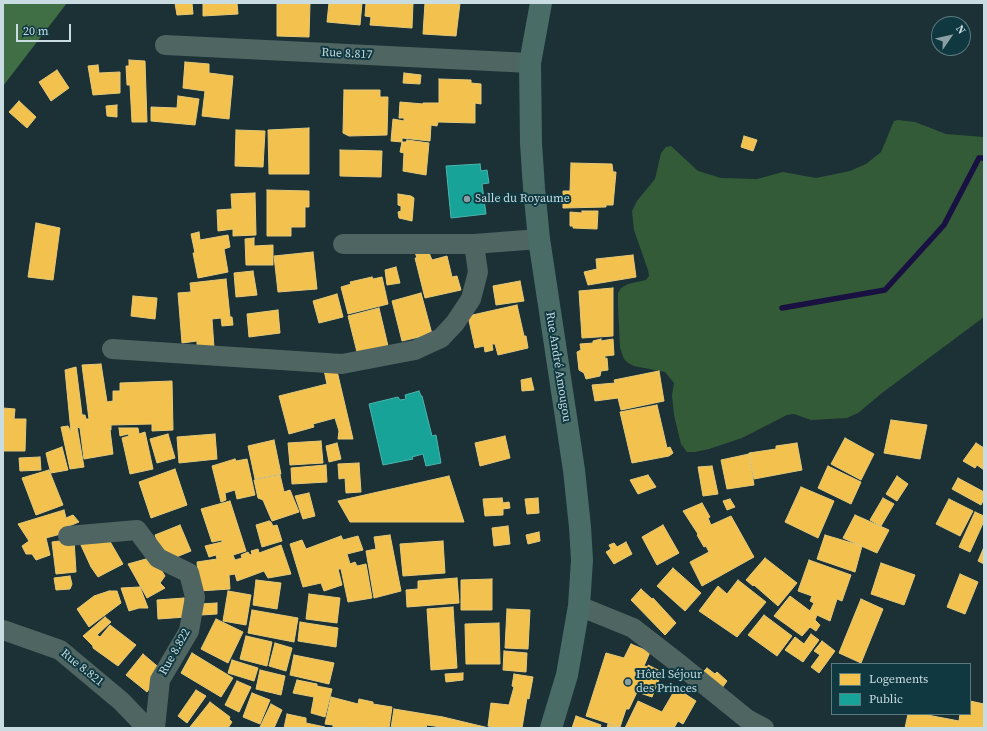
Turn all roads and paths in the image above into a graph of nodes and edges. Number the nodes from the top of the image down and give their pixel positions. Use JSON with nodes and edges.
{"nodes":[{"id":1,"x":541,"y":3,"type":"edge"},
{"id":2,"x":165,"y":45,"type":"dead end"},
{"id":3,"x":530,"y":64,"type":"junction"},
{"id":4,"x":539,"y":239,"type":"junction"},
{"id":5,"x":343,"y":244,"type":"dead end"},
{"id":6,"x":474,"y":244,"type":"junction"},
{"id":7,"x":112,"y":349,"type":"dead end"},
{"id":8,"x":68,"y":536,"type":"dead end"},
{"id":9,"x":579,"y":606,"type":"junction"},
{"id":10,"x":3,"y":630,"type":"edge"},
{"id":11,"x":147,"y":728,"type":"edge"},
{"id":12,"x":155,"y":728,"type":"edge"},
{"id":13,"x":551,"y":728,"type":"edge"},
{"id":14,"x":764,"y":728,"type":"edge"}],
"edges":[{"from":1,"to":3,"type":"main road","name":"Rue André Amougou"},
{"from":2,"to":3,"type":"street","name":"Rue 8.817"},
{"from":3,"to":4,"type":"main road","name":"Rue André Amougou"},
{"from":4,"to":6,"type":"street"},
{"from":4,"to":9,"type":"main road","name":"Rue André Amougou"},
{"from":5,"to":6,"type":"street"},
{"from":6,"to":7,"type":"street"},
{"from":8,"to":12,"type":"street","name":"Rue 8.822"},
{"from":9,"to":13,"type":"main road","name":"Rue André Amougou"},
{"from":9,"to":14,"type":"street"},
{"from":10,"to":11,"type":"street","name":"Rue 8.821"}]}
